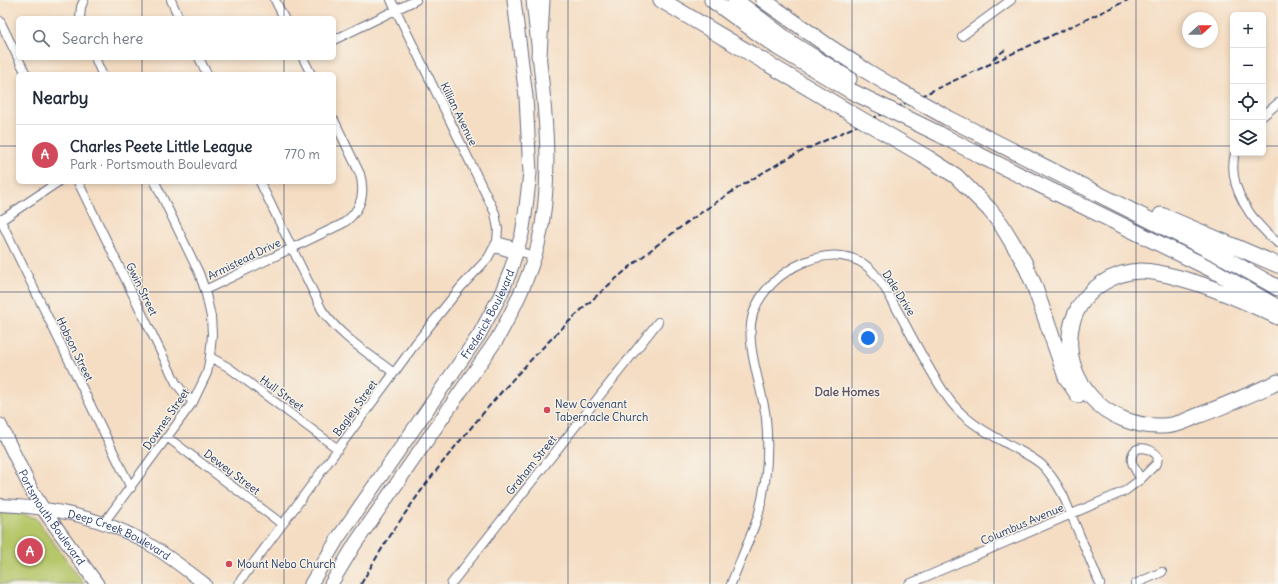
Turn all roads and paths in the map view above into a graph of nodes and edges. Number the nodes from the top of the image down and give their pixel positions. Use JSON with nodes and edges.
{"nodes":[{"id":1,"x":84,"y":0,"type":"edge"},
{"id":2,"x":171,"y":0,"type":"edge"},
{"id":3,"x":276,"y":0,"type":"edge"},
{"id":4,"x":391,"y":0,"type":"edge"},
{"id":5,"x":416,"y":0,"type":"edge"},
{"id":6,"x":514,"y":0,"type":"edge"},
{"id":7,"x":533,"y":0,"type":"edge"},
{"id":8,"x":542,"y":0,"type":"edge"},
{"id":9,"x":661,"y":0,"type":"edge"},
{"id":10,"x":712,"y":0,"type":"edge"},
{"id":11,"x":735,"y":0,"type":"edge"},
{"id":12,"x":763,"y":0,"type":"edge"},
{"id":13,"x":773,"y":0,"type":"edge"},
{"id":14,"x":1010,"y":0,"type":"edge"},
{"id":15,"x":396,"y":10,"type":"junction"},
{"id":16,"x":80,"y":16,"type":"edge"},
{"id":17,"x":178,"y":16,"type":"edge"},
{"id":18,"x":283,"y":16,"type":"edge"},
{"id":19,"x":0,"y":21,"type":"edge"},
{"id":20,"x":962,"y":36,"type":"dead end"},
{"id":21,"x":336,"y":39,"type":"edge"},
{"id":22,"x":16,"y":54,"type":"edge"},
{"id":23,"x":539,"y":56,"type":"junction"},
{"id":24,"x":19,"y":60,"type":"edge"},
{"id":25,"x":95,"y":60,"type":"edge"},
{"id":26,"x":200,"y":60,"type":"edge"},
{"id":27,"x":304,"y":60,"type":"edge"},
{"id":28,"x":865,"y":70,"type":"junction"},
{"id":29,"x":25,"y":72,"type":"edge"},
{"id":30,"x":101,"y":72,"type":"edge"},
{"id":31,"x":205,"y":72,"type":"edge"},
{"id":32,"x":310,"y":72,"type":"edge"},
{"id":33,"x":854,"y":88,"type":"junction"},
{"id":34,"x":1278,"y":103,"type":"edge"},
{"id":35,"x":1266,"y":113,"type":"edge"},
{"id":36,"x":948,"y":118,"type":"junction"},
{"id":37,"x":336,"y":124,"type":"edge"},
{"id":38,"x":1234,"y":156,"type":"edge"},
{"id":39,"x":55,"y":184,"type":"edge"},
{"id":40,"x":79,"y":184,"type":"edge"},
{"id":41,"x":156,"y":184,"type":"edge"},
{"id":42,"x":261,"y":184,"type":"edge"},
{"id":43,"x":0,"y":220,"type":"edge"},
{"id":44,"x":1278,"y":243,"type":"edge"},
{"id":45,"x":496,"y":244,"type":"junction"},
{"id":46,"x":292,"y":248,"type":"junction"},
{"id":47,"x":517,"y":251,"type":"junction"},
{"id":48,"x":535,"y":256,"type":"junction"},
{"id":49,"x":1278,"y":265,"type":"edge"},
{"id":50,"x":1278,"y":288,"type":"edge"},
{"id":51,"x":205,"y":290,"type":"junction"},
{"id":52,"x":1278,"y":308,"type":"edge"},
{"id":53,"x":1278,"y":317,"type":"edge"},
{"id":54,"x":658,"y":322,"type":"dead end"},
{"id":55,"x":210,"y":357,"type":"junction"},
{"id":56,"x":394,"y":373,"type":"junction"},
{"id":57,"x":1278,"y":382,"type":"edge"},
{"id":58,"x":1278,"y":389,"type":"edge"},
{"id":59,"x":193,"y":402,"type":"junction"},
{"id":60,"x":0,"y":425,"type":"edge"},
{"id":61,"x":1173,"y":429,"type":"junction"},
{"id":62,"x":167,"y":437,"type":"junction"},
{"id":63,"x":338,"y":449,"type":"junction"},
{"id":64,"x":1141,"y":479,"type":"dead end"},
{"id":65,"x":130,"y":488,"type":"junction"},
{"id":66,"x":0,"y":505,"type":"edge"},
{"id":67,"x":43,"y":509,"type":"junction"},
{"id":68,"x":1071,"y":515,"type":"junction"},
{"id":69,"x":103,"y":524,"type":"junction"},
{"id":70,"x":282,"y":524,"type":"junction"},
{"id":71,"x":1162,"y":572,"type":"dead end"},
{"id":72,"x":97,"y":584,"type":"edge"},
{"id":73,"x":205,"y":584,"type":"edge"},
{"id":74,"x":238,"y":584,"type":"edge"},
{"id":75,"x":311,"y":584,"type":"edge"},
{"id":76,"x":331,"y":584,"type":"edge"},
{"id":77,"x":451,"y":584,"type":"edge"},
{"id":78,"x":731,"y":584,"type":"edge"},
{"id":79,"x":909,"y":584,"type":"edge"},
{"id":80,"x":1100,"y":584,"type":"edge"},
{"id":81,"x":1135,"y":584,"type":"edge"}],
"edges":[{"from":1,"to":16,"type":"street"},
{"from":2,"to":17,"type":"street"},
{"from":3,"to":18,"type":"street"},
{"from":4,"to":15,"type":"street","name":"Killian Avenue"},
{"from":5,"to":15,"type":"street"},
{"from":6,"to":47,"type":"main road","name":"Frederick Boulevard"},
{"from":7,"to":23,"type":"main road","name":"Frederick Boulevard"},
{"from":8,"to":23,"type":"highway"},
{"from":9,"to":61,"type":"highway","bridge":true},
{"from":10,"to":33,"type":"highway"},
{"from":11,"to":33,"type":"highway"},
{"from":12,"to":28,"type":"highway"},
{"from":13,"to":28,"type":"highway"},
{"from":14,"to":20,"type":"street"},
{"from":15,"to":21,"type":"street"},
{"from":15,"to":45,"type":"street","name":"Killian Avenue"},
{"from":19,"to":22,"type":"street"},
{"from":23,"to":48,"type":"main road","name":"Frederick Boulevard"},
{"from":24,"to":29,"type":"street"},
{"from":25,"to":30,"type":"street"},
{"from":26,"to":31,"type":"street"},
{"from":27,"to":32,"type":"street"},
{"from":28,"to":36,"type":"highway","bridge":true},
{"from":33,"to":52,"type":"highway","bridge":true},
{"from":34,"to":35,"type":"street"},
{"from":36,"to":49,"type":"highway"},
{"from":36,"to":50,"type":"highway"},
{"from":37,"to":46,"type":"street","name":"Armistead Drive"},
{"from":38,"to":44,"type":"street"},
{"from":39,"to":43,"type":"street"},
{"from":40,"to":59,"type":"street","name":"Gwin Street"},
{"from":41,"to":51,"type":"street","name":"Downes Street"},
{"from":42,"to":46,"type":"street"},
{"from":43,"to":65,"type":"street","name":"Hobson Street"},
{"from":45,"to":47,"type":"street"},
{"from":45,"to":56,"type":"street","name":"Bagley Street"},
{"from":46,"to":51,"type":"street","name":"Armistead Drive"},
{"from":46,"to":56,"type":"street","name":"Armistead Drive"},
{"from":47,"to":48,"type":"street"},
{"from":47,"to":75,"type":"main road","name":"Frederick Boulevard"},
{"from":48,"to":76,"type":"main road","name":"Frederick Boulevard"},
{"from":51,"to":55,"type":"street","name":"Downes Street"},
{"from":53,"to":61,"type":"highway"},
{"from":54,"to":77,"type":"street","name":"Graham Street"},
{"from":55,"to":59,"type":"street","name":"Downes Street"},
{"from":55,"to":63,"type":"street","name":"Hull Street"},
{"from":56,"to":63,"type":"street","name":"Bagley Street"},
{"from":57,"to":61,"type":"highway"},
{"from":58,"to":61,"type":"highway"},
{"from":59,"to":62,"type":"street","name":"Downes Street"},
{"from":60,"to":67,"type":"main road","name":"Portsmouth Boulevard"},
{"from":62,"to":65,"type":"street","name":"Downes Street"},
{"from":62,"to":70,"type":"street","name":"Dewey Street"},
{"from":63,"to":70,"type":"street","name":"Bagley Street"},
{"from":64,"to":68,"type":"street","name":"Columbus Avenue"},
{"from":65,"to":69,"type":"street","name":"Downes Street"},
{"from":66,"to":67,"type":"street","name":"Deep Creek Boulevard"},
{"from":67,"to":69,"type":"street","name":"Deep Creek Boulevard"},
{"from":67,"to":72,"type":"main road","name":"Portsmouth Boulevard"},
{"from":68,"to":78,"type":"street","name":"Dale Drive"},
{"from":68,"to":79,"type":"street","name":"Columbus Avenue"},
{"from":68,"to":80,"type":"street","name":"Dale Drive"},
{"from":69,"to":73,"type":"street","name":"Deep Creek Boulevard"},
{"from":70,"to":74,"type":"street","name":"Bagley Street"},
{"from":71,"to":81,"type":"street"}]}
